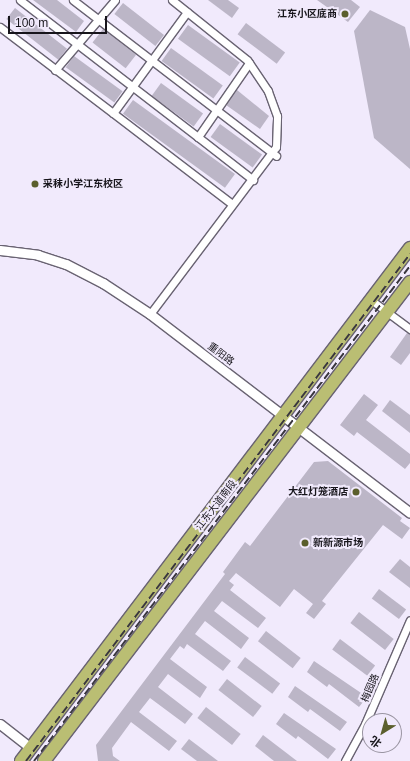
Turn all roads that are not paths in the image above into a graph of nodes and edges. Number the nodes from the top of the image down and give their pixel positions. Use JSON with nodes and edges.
{"nodes":[{"id":1,"x":20,"y":0,"type":"edge"},
{"id":2,"x":73,"y":0,"type":"edge"},
{"id":3,"x":115,"y":0,"type":"edge"},
{"id":4,"x":172,"y":0,"type":"edge"},
{"id":5,"x":188,"y":12,"type":"junction"},
{"id":6,"x":98,"y":18,"type":"junction"},
{"id":7,"x":0,"y":28,"type":"edge"},
{"id":8,"x":153,"y":60,"type":"junction"},
{"id":9,"x":249,"y":63,"type":"junction"},
{"id":10,"x":55,"y":70,"type":"junction"},
{"id":11,"x":132,"y":88,"type":"junction"},
{"id":12,"x":218,"y":109,"type":"junction"},
{"id":13,"x":113,"y":113,"type":"junction"},
{"id":14,"x":198,"y":137,"type":"junction"},
{"id":15,"x":274,"y":154,"type":"junction"},
{"id":16,"x":253,"y":180,"type":"junction"},
{"id":17,"x":232,"y":204,"type":"junction"},
{"id":18,"x":410,"y":248,"type":"edge"},
{"id":19,"x":0,"y":250,"type":"edge"},
{"id":20,"x":410,"y":282,"type":"edge"},
{"id":21,"x":371,"y":300,"type":"junction"},
{"id":22,"x":388,"y":312,"type":"junction"},
{"id":23,"x":150,"y":314,"type":"junction"},
{"id":24,"x":410,"y":329,"type":"edge"},
{"id":25,"x":284,"y":417,"type":"junction"},
{"id":26,"x":299,"y":428,"type":"junction"},
{"id":27,"x":410,"y":513,"type":"edge"},
{"id":28,"x":410,"y":620,"type":"edge"},
{"id":29,"x":408,"y":631,"type":"edge"},
{"id":30,"x":0,"y":724,"type":"edge"},
{"id":31,"x":31,"y":748,"type":"junction"},
{"id":32,"x":21,"y":761,"type":"edge"},
{"id":33,"x":44,"y":761,"type":"edge"},
{"id":34,"x":345,"y":761,"type":"edge"}],
"edges":[{"from":1,"to":11,"type":"street"},
{"from":2,"to":6,"type":"street"},
{"from":3,"to":6,"type":"street"},
{"from":4,"to":5,"type":"street"},
{"from":5,"to":8,"type":"street"},
{"from":5,"to":9,"type":"street"},
{"from":6,"to":8,"type":"street"},
{"from":6,"to":10,"type":"street"},
{"from":7,"to":10,"type":"street"},
{"from":8,"to":11,"type":"street"},
{"from":8,"to":12,"type":"street"},
{"from":9,"to":12,"type":"street"},
{"from":9,"to":15,"type":"street"},
{"from":10,"to":13,"type":"street"},
{"from":11,"to":13,"type":"street"},
{"from":11,"to":14,"type":"street"},
{"from":12,"to":14,"type":"street"},
{"from":12,"to":15,"type":"street"},
{"from":13,"to":17,"type":"street"},
{"from":14,"to":16,"type":"street"},
{"from":15,"to":16,"type":"street"},
{"from":16,"to":17,"type":"street"},
{"from":17,"to":23,"type":"street"},
{"from":18,"to":21,"type":"main road","name":"江东大道南段"},
{"from":19,"to":23,"type":"street","name":"重阳路"},
{"from":20,"to":22,"type":"main road","name":"江东大道南段"},
{"from":21,"to":22,"type":"street"},
{"from":21,"to":25,"type":"main road","name":"江东大道南段"},
{"from":22,"to":24,"type":"street"},
{"from":22,"to":26,"type":"main road","name":"江东大道南段"},
{"from":23,"to":25,"type":"street","name":"重阳路"},
{"from":25,"to":26,"type":"street","name":"重阳路"},
{"from":25,"to":31,"type":"main road","name":"江东大道南段"},
{"from":26,"to":27,"type":"street","name":"重阳路"},
{"from":26,"to":33,"type":"main road","name":"江东大道南段"},
{"from":28,"to":29,"type":"street","name":"梅园路"},
{"from":29,"to":34,"type":"street","name":"梅园路"},
{"from":30,"to":31,"type":"street"},
{"from":31,"to":32,"type":"main road","name":"江东大道南段"}]}
